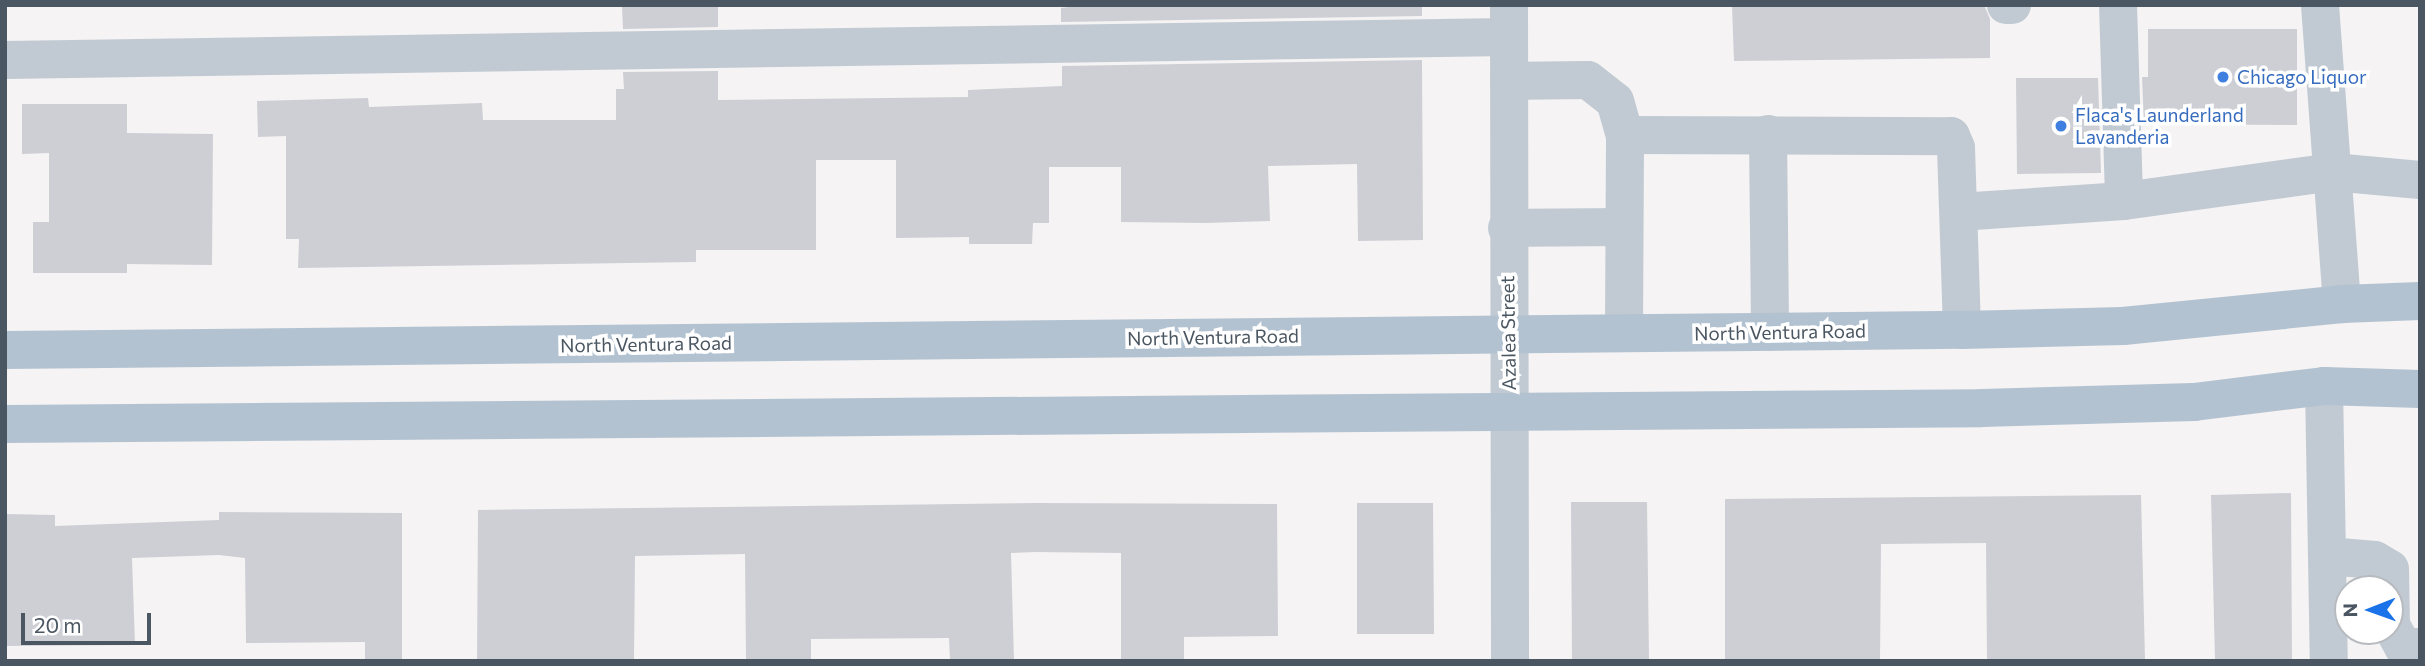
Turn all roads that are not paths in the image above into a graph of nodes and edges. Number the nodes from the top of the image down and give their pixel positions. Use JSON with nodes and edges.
{"nodes":[{"id":1,"x":2006,"y":5,"type":"edge"},
{"id":2,"x":2012,"y":5,"type":"edge"},
{"id":3,"x":2118,"y":5,"type":"edge"},
{"id":4,"x":2320,"y":5,"type":"edge"},
{"id":5,"x":1509,"y":21,"type":"edge"},
{"id":6,"x":5,"y":60,"type":"edge"},
{"id":7,"x":1509,"y":81,"type":"junction"},
{"id":8,"x":1768,"y":134,"type":"junction"},
{"id":9,"x":1625,"y":135,"type":"junction"},
{"id":10,"x":2333,"y":172,"type":"junction"},
{"id":11,"x":2420,"y":180,"type":"edge"},
{"id":12,"x":2124,"y":201,"type":"junction"},
{"id":13,"x":1959,"y":212,"type":"junction"},
{"id":14,"x":1624,"y":227,"type":"junction"},
{"id":15,"x":1507,"y":228,"type":"junction"},
{"id":16,"x":2420,"y":301,"type":"edge"},
{"id":17,"x":2342,"y":304,"type":"junction"},
{"id":18,"x":1962,"y":330,"type":"junction"},
{"id":19,"x":1770,"y":332,"type":"junction"},
{"id":20,"x":1624,"y":333,"type":"junction"},
{"id":21,"x":1508,"y":334,"type":"junction"},
{"id":22,"x":5,"y":351,"type":"edge"},
{"id":23,"x":2324,"y":386,"type":"junction"},
{"id":24,"x":2420,"y":389,"type":"edge"},
{"id":25,"x":1509,"y":412,"type":"junction"},
{"id":26,"x":5,"y":424,"type":"edge"},
{"id":27,"x":2328,"y":556,"type":"junction"},
{"id":28,"x":2420,"y":647,"type":"edge"},
{"id":29,"x":1510,"y":661,"type":"edge"},
{"id":30,"x":2329,"y":661,"type":"edge"}],
"edges":[{"from":1,"to":2,"type":"street"},
{"from":3,"to":12,"type":"street"},
{"from":4,"to":10,"type":"street"},
{"from":5,"to":6,"type":"street"},
{"from":5,"to":7,"type":"street","name":"Azalea Street"},
{"from":7,"to":9,"type":"street"},
{"from":7,"to":15,"type":"street","name":"Azalea Street"},
{"from":8,"to":9,"type":"street"},
{"from":8,"to":13,"type":"street"},
{"from":8,"to":19,"type":"street"},
{"from":9,"to":14,"type":"street"},
{"from":10,"to":11,"type":"street"},
{"from":10,"to":12,"type":"street"},
{"from":10,"to":17,"type":"street"},
{"from":12,"to":13,"type":"street"},
{"from":13,"to":18,"type":"street"},
{"from":14,"to":15,"type":"street"},
{"from":14,"to":20,"type":"street"},
{"from":15,"to":21,"type":"street","name":"Azalea Street"},
{"from":16,"to":17,"type":"main road","name":"North Ventura Road"},
{"from":17,"to":18,"type":"main road","name":"North Ventura Road"},
{"from":18,"to":19,"type":"main road","name":"North Ventura Road"},
{"from":19,"to":20,"type":"main road","name":"North Ventura Road"},
{"from":20,"to":21,"type":"main road","name":"North Ventura Road"},
{"from":21,"to":22,"type":"main road","name":"North Ventura Road"},
{"from":21,"to":25,"type":"street","name":"Azalea Street"},
{"from":23,"to":24,"type":"main road"},
{"from":23,"to":25,"type":"main road"},
{"from":23,"to":27,"type":"street"},
{"from":25,"to":26,"type":"main road"},
{"from":25,"to":29,"type":"street","name":"Azalea Street"},
{"from":27,"to":28,"type":"street"},
{"from":27,"to":30,"type":"street"}]}
